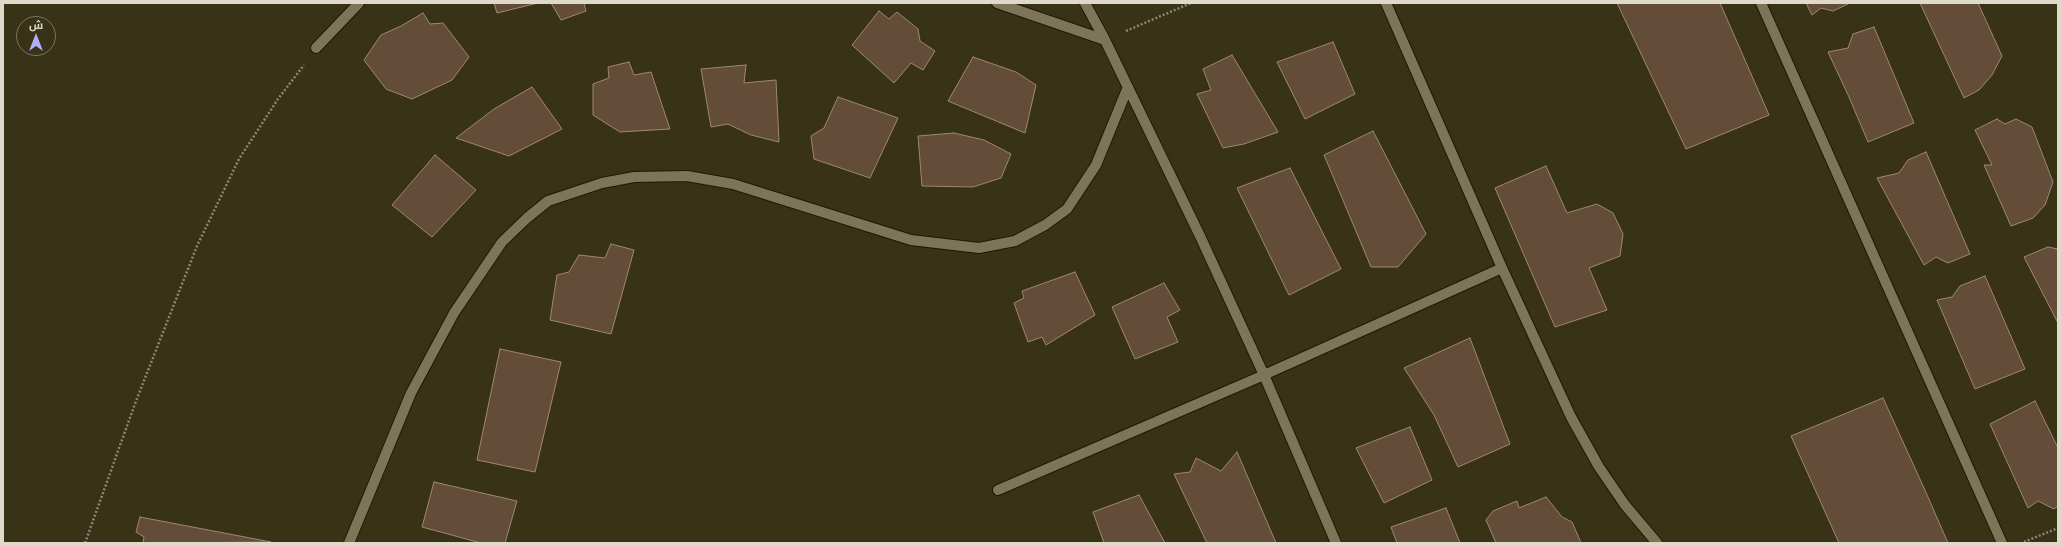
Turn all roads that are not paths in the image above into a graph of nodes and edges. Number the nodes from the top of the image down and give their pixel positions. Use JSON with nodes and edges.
{"nodes":[{"id":1,"x":359,"y":3,"type":"edge"},
{"id":2,"x":997,"y":3,"type":"edge"},
{"id":3,"x":1085,"y":3,"type":"edge"},
{"id":4,"x":1386,"y":3,"type":"edge"},
{"id":5,"x":1762,"y":3,"type":"edge"},
{"id":6,"x":1105,"y":40,"type":"junction"},
{"id":7,"x":316,"y":48,"type":"road end"},
{"id":8,"x":1128,"y":87,"type":"junction"},
{"id":9,"x":1502,"y":268,"type":"junction"},
{"id":10,"x":1264,"y":376,"type":"junction"},
{"id":11,"x":998,"y":490,"type":"dead end"},
{"id":12,"x":349,"y":543,"type":"edge"},
{"id":13,"x":1336,"y":543,"type":"edge"},
{"id":14,"x":1657,"y":543,"type":"edge"},
{"id":15,"x":2002,"y":543,"type":"edge"}],
"edges":[{"from":1,"to":7,"type":"street"},
{"from":2,"to":6,"type":"street"},
{"from":3,"to":6,"type":"street"},
{"from":4,"to":9,"type":"street"},
{"from":5,"to":15,"type":"street"},
{"from":6,"to":8,"type":"street"},
{"from":8,"to":10,"type":"street"},
{"from":8,"to":12,"type":"street"},
{"from":9,"to":10,"type":"street"},
{"from":9,"to":14,"type":"street"},
{"from":10,"to":11,"type":"street"},
{"from":10,"to":13,"type":"street"}]}
